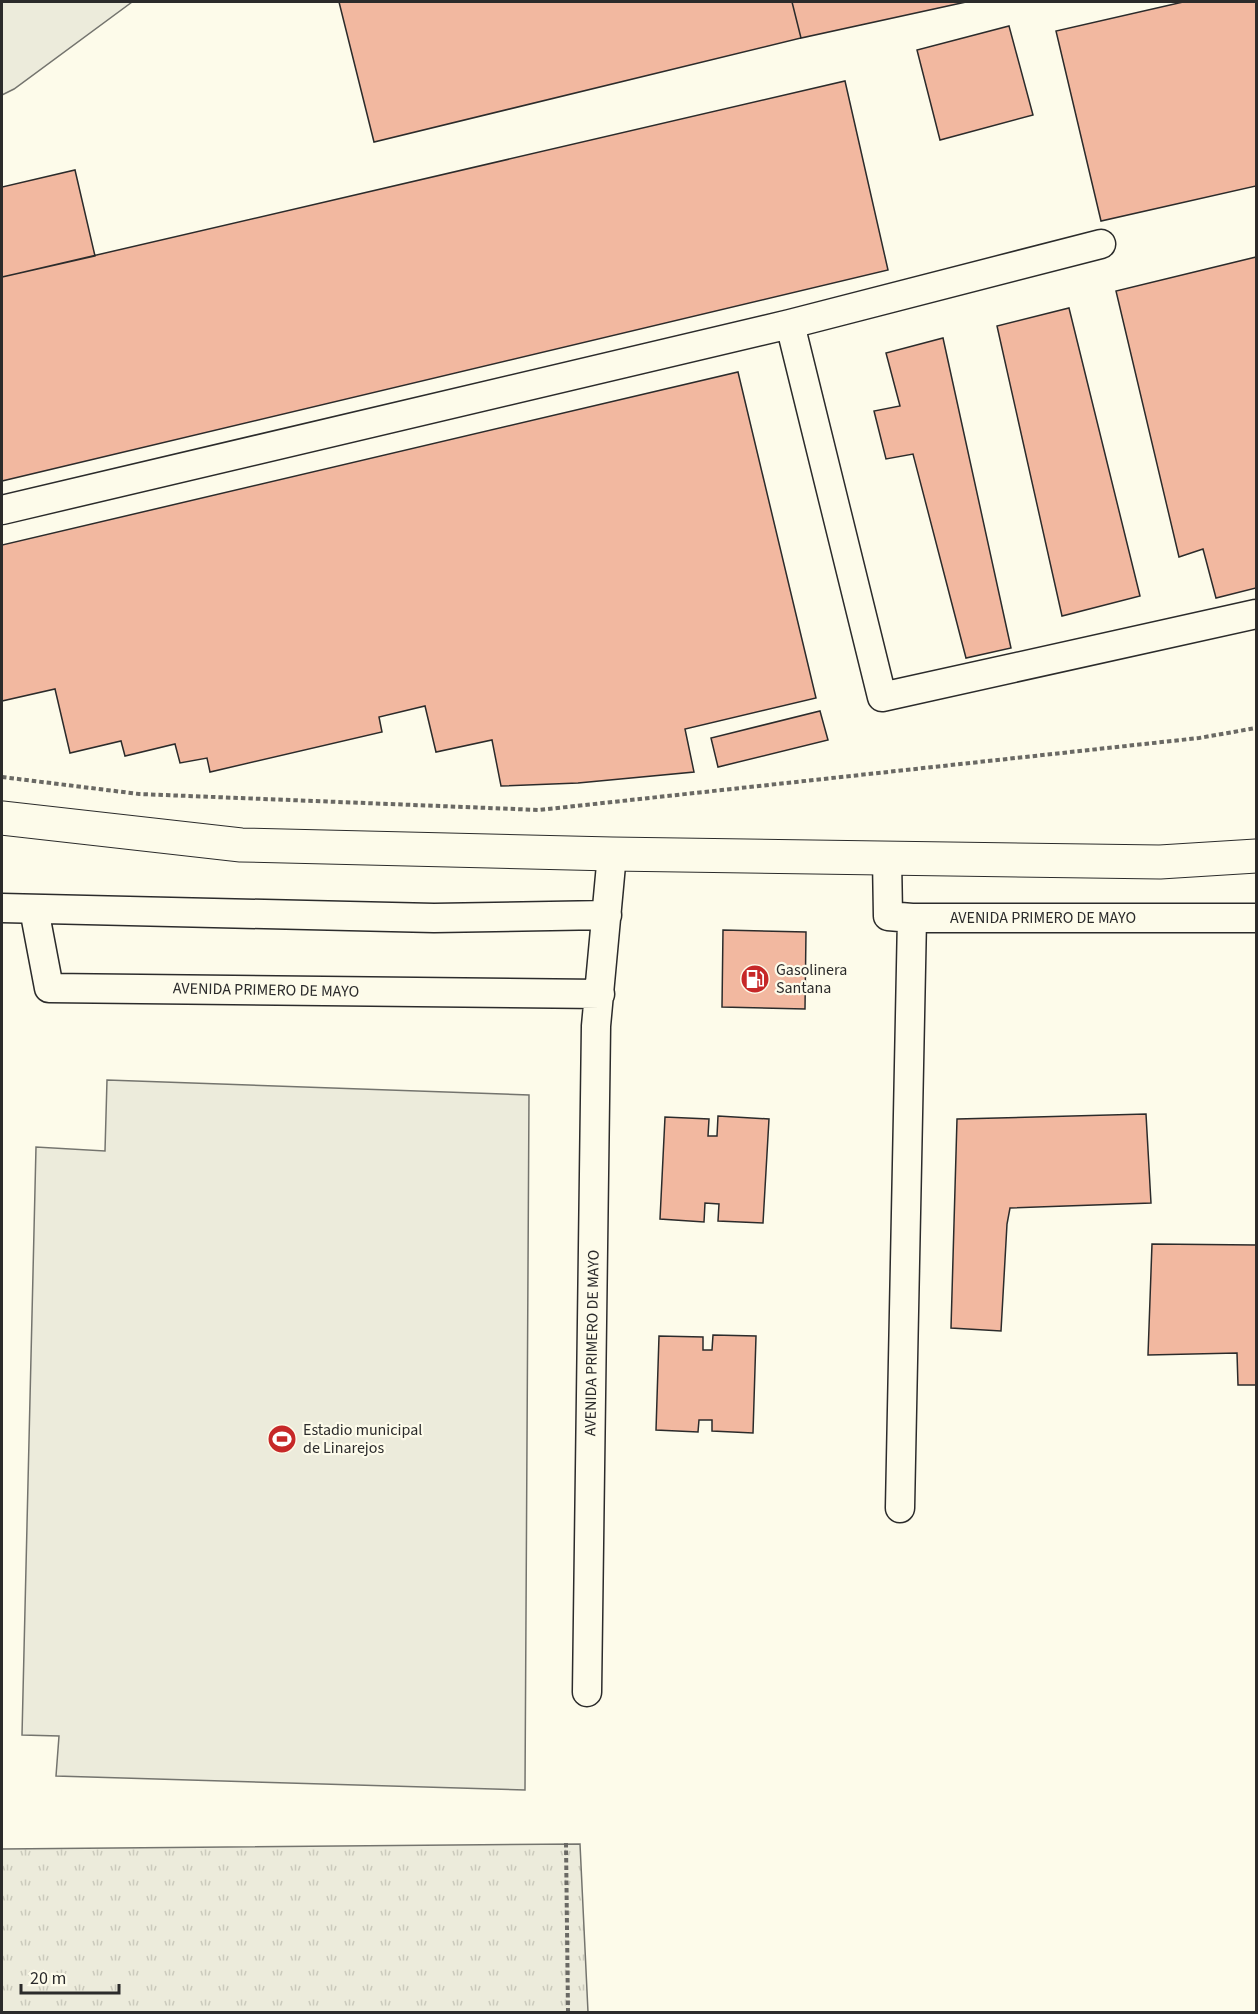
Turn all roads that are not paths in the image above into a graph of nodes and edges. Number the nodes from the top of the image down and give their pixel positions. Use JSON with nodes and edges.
{"nodes":[{"id":1,"x":1101,"y":244,"type":"dead end"},
{"id":2,"x":790,"y":324,"type":"junction"},
{"id":3,"x":2,"y":510,"type":"edge"},
{"id":4,"x":1257,"y":614,"type":"edge"},
{"id":5,"x":2,"y":818,"type":"edge"},
{"id":6,"x":612,"y":854,"type":"junction"},
{"id":7,"x":1257,"y":856,"type":"edge"},
{"id":8,"x":886,"y":858,"type":"junction"},
{"id":9,"x":2,"y":908,"type":"edge"},
{"id":10,"x":34,"y":909,"type":"junction"},
{"id":11,"x":607,"y":915,"type":"junction"},
{"id":12,"x":912,"y":918,"type":"junction"},
{"id":13,"x":1257,"y":918,"type":"edge"},
{"id":14,"x":600,"y":994,"type":"junction"},
{"id":15,"x":900,"y":1508,"type":"dead end"},
{"id":16,"x":587,"y":1692,"type":"dead end"}],
"edges":[{"from":1,"to":2,"type":"street"},
{"from":2,"to":3,"type":"street"},
{"from":2,"to":4,"type":"street"},
{"from":5,"to":6,"type":"main road"},
{"from":6,"to":8,"type":"main road"},
{"from":6,"to":11,"type":"street","name":"AVENIDA PRIMERO DE MAYO"},
{"from":7,"to":8,"type":"main road"},
{"from":8,"to":12,"type":"street","name":"AVENIDA PRIMERO DE MAYO"},
{"from":9,"to":10,"type":"street"},
{"from":10,"to":11,"type":"street"},
{"from":10,"to":14,"type":"street","name":"AVENIDA PRIMERO DE MAYO"},
{"from":11,"to":14,"type":"street","name":"AVENIDA PRIMERO DE MAYO"},
{"from":12,"to":13,"type":"street","name":"AVENIDA PRIMERO DE MAYO"},
{"from":12,"to":15,"type":"street"},
{"from":14,"to":16,"type":"street","name":"AVENIDA PRIMERO DE MAYO"}]}
